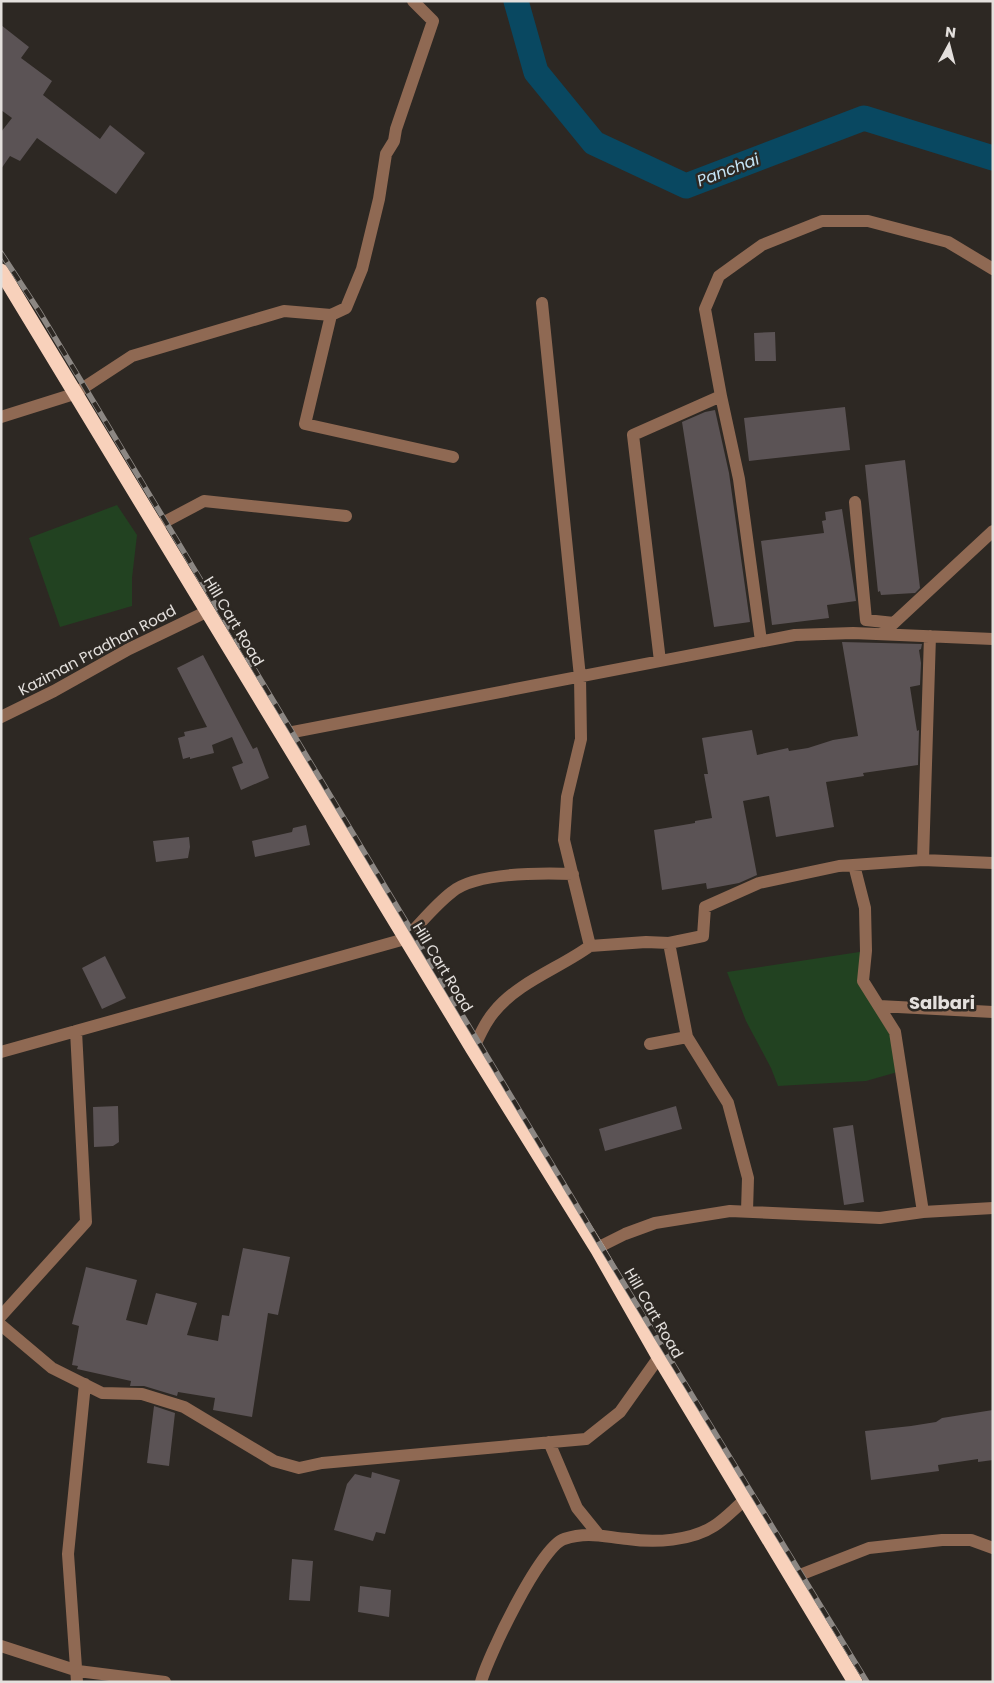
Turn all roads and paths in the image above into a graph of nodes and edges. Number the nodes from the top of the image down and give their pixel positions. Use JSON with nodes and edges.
{"nodes":[{"id":1,"x":413,"y":1,"type":"edge"},
{"id":2,"x":993,"y":269,"type":"edge"},
{"id":3,"x":1,"y":271,"type":"edge"},
{"id":4,"x":542,"y":303,"type":"dead end"},
{"id":5,"x":331,"y":314,"type":"junction"},
{"id":6,"x":74,"y":394,"type":"junction"},
{"id":7,"x":721,"y":396,"type":"junction"},
{"id":8,"x":1,"y":417,"type":"edge"},
{"id":9,"x":453,"y":457,"type":"dead end"},
{"id":10,"x":855,"y":502,"type":"dead end"},
{"id":11,"x":346,"y":516,"type":"dead end"},
{"id":12,"x":157,"y":526,"type":"junction"},
{"id":13,"x":993,"y":531,"type":"edge"},
{"id":14,"x":208,"y":611,"type":"junction"},
{"id":15,"x":894,"y":623,"type":"junction"},
{"id":16,"x":882,"y":634,"type":"junction"},
{"id":17,"x":930,"y":636,"type":"junction"},
{"id":18,"x":993,"y":639,"type":"edge"},
{"id":19,"x":761,"y":642,"type":"junction"},
{"id":20,"x":660,"y":661,"type":"junction"},
{"id":21,"x":580,"y":677,"type":"junction"},
{"id":22,"x":1,"y":717,"type":"edge"},
{"id":23,"x":284,"y":737,"type":"junction"},
{"id":24,"x":923,"y":860,"type":"junction"},
{"id":25,"x":993,"y":863,"type":"edge"},
{"id":26,"x":854,"y":865,"type":"junction"},
{"id":27,"x":573,"y":874,"type":"junction"},
{"id":28,"x":406,"y":938,"type":"junction"},
{"id":29,"x":669,"y":943,"type":"junction"},
{"id":30,"x":590,"y":946,"type":"junction"},
{"id":31,"x":879,"y":1006,"type":"junction"},
{"id":32,"x":993,"y":1012,"type":"edge"},
{"id":33,"x":76,"y":1031,"type":"junction"},
{"id":34,"x":687,"y":1037,"type":"junction"},
{"id":35,"x":650,"y":1044,"type":"dead end"},
{"id":36,"x":473,"y":1049,"type":"junction"},
{"id":37,"x":1,"y":1052,"type":"edge"},
{"id":38,"x":993,"y":1208,"type":"edge"},
{"id":39,"x":747,"y":1211,"type":"junction"},
{"id":40,"x":923,"y":1212,"type":"junction"},
{"id":41,"x":598,"y":1250,"type":"junction"},
{"id":42,"x":1,"y":1316,"type":"edge"},
{"id":43,"x":1,"y":1325,"type":"edge"},
{"id":44,"x":659,"y":1357,"type":"junction"},
{"id":45,"x":85,"y":1384,"type":"junction"},
{"id":46,"x":549,"y":1442,"type":"junction"},
{"id":47,"x":746,"y":1499,"type":"junction"},
{"id":48,"x":598,"y":1534,"type":"junction"},
{"id":49,"x":993,"y":1548,"type":"edge"},
{"id":50,"x":792,"y":1578,"type":"junction"},
{"id":51,"x":1,"y":1646,"type":"edge"},
{"id":52,"x":78,"y":1676,"type":"edge"},
{"id":53,"x":165,"y":1682,"type":"edge"},
{"id":54,"x":481,"y":1682,"type":"edge"},
{"id":55,"x":855,"y":1682,"type":"edge"}],
"edges":[{"from":1,"to":5,"type":"street"},
{"from":2,"to":7,"type":"street"},
{"from":3,"to":6,"type":"highway","name":"Hill Cart Road"},
{"from":4,"to":21,"type":"street"},
{"from":5,"to":6,"type":"street"},
{"from":5,"to":9,"type":"street"},
{"from":6,"to":8,"type":"street"},
{"from":6,"to":12,"type":"highway","name":"Hill Cart Road"},
{"from":7,"to":19,"type":"street"},
{"from":7,"to":20,"type":"street"},
{"from":10,"to":15,"type":"street"},
{"from":11,"to":12,"type":"street"},
{"from":12,"to":14,"type":"highway","name":"Hill Cart Road"},
{"from":13,"to":15,"type":"street"},
{"from":14,"to":22,"type":"street","name":"Kaziman Pradhan Road"},
{"from":14,"to":23,"type":"highway","name":"Hill Cart Road"},
{"from":15,"to":16,"type":"street"},
{"from":16,"to":17,"type":"street"},
{"from":16,"to":19,"type":"street"},
{"from":17,"to":18,"type":"street"},
{"from":17,"to":24,"type":"street"},
{"from":19,"to":20,"type":"street"},
{"from":20,"to":21,"type":"street"},
{"from":21,"to":23,"type":"street"},
{"from":21,"to":27,"type":"street"},
{"from":23,"to":28,"type":"highway","name":"Hill Cart Road"},
{"from":24,"to":25,"type":"street"},
{"from":24,"to":26,"type":"street"},
{"from":26,"to":29,"type":"street"},
{"from":26,"to":31,"type":"street"},
{"from":27,"to":28,"type":"street"},
{"from":27,"to":30,"type":"street"},
{"from":28,"to":33,"type":"street"},
{"from":28,"to":36,"type":"highway","name":"Hill Cart Road"},
{"from":29,"to":30,"type":"street"},
{"from":29,"to":34,"type":"street"},
{"from":30,"to":36,"type":"street"},
{"from":31,"to":32,"type":"street"},
{"from":31,"to":40,"type":"street"},
{"from":33,"to":37,"type":"street"},
{"from":33,"to":42,"type":"street"},
{"from":34,"to":35,"type":"street"},
{"from":34,"to":39,"type":"street"},
{"from":36,"to":41,"type":"highway","name":"Hill Cart Road"},
{"from":38,"to":40,"type":"street"},
{"from":39,"to":40,"type":"street"},
{"from":39,"to":41,"type":"street"},
{"from":41,"to":44,"type":"highway","name":"Hill Cart Road"},
{"from":43,"to":45,"type":"street"},
{"from":44,"to":46,"type":"street"},
{"from":44,"to":47,"type":"highway","name":"Hill Cart Road"},
{"from":45,"to":46,"type":"street"},
{"from":45,"to":52,"type":"street"},
{"from":46,"to":48,"type":"street"},
{"from":47,"to":48,"type":"street"},
{"from":47,"to":50,"type":"highway","name":"Hill Cart Road"},
{"from":48,"to":54,"type":"street"},
{"from":49,"to":50,"type":"street"},
{"from":50,"to":55,"type":"highway","name":"Hill Cart Road"},
{"from":51,"to":52,"type":"street"},
{"from":52,"to":53,"type":"street"}]}
